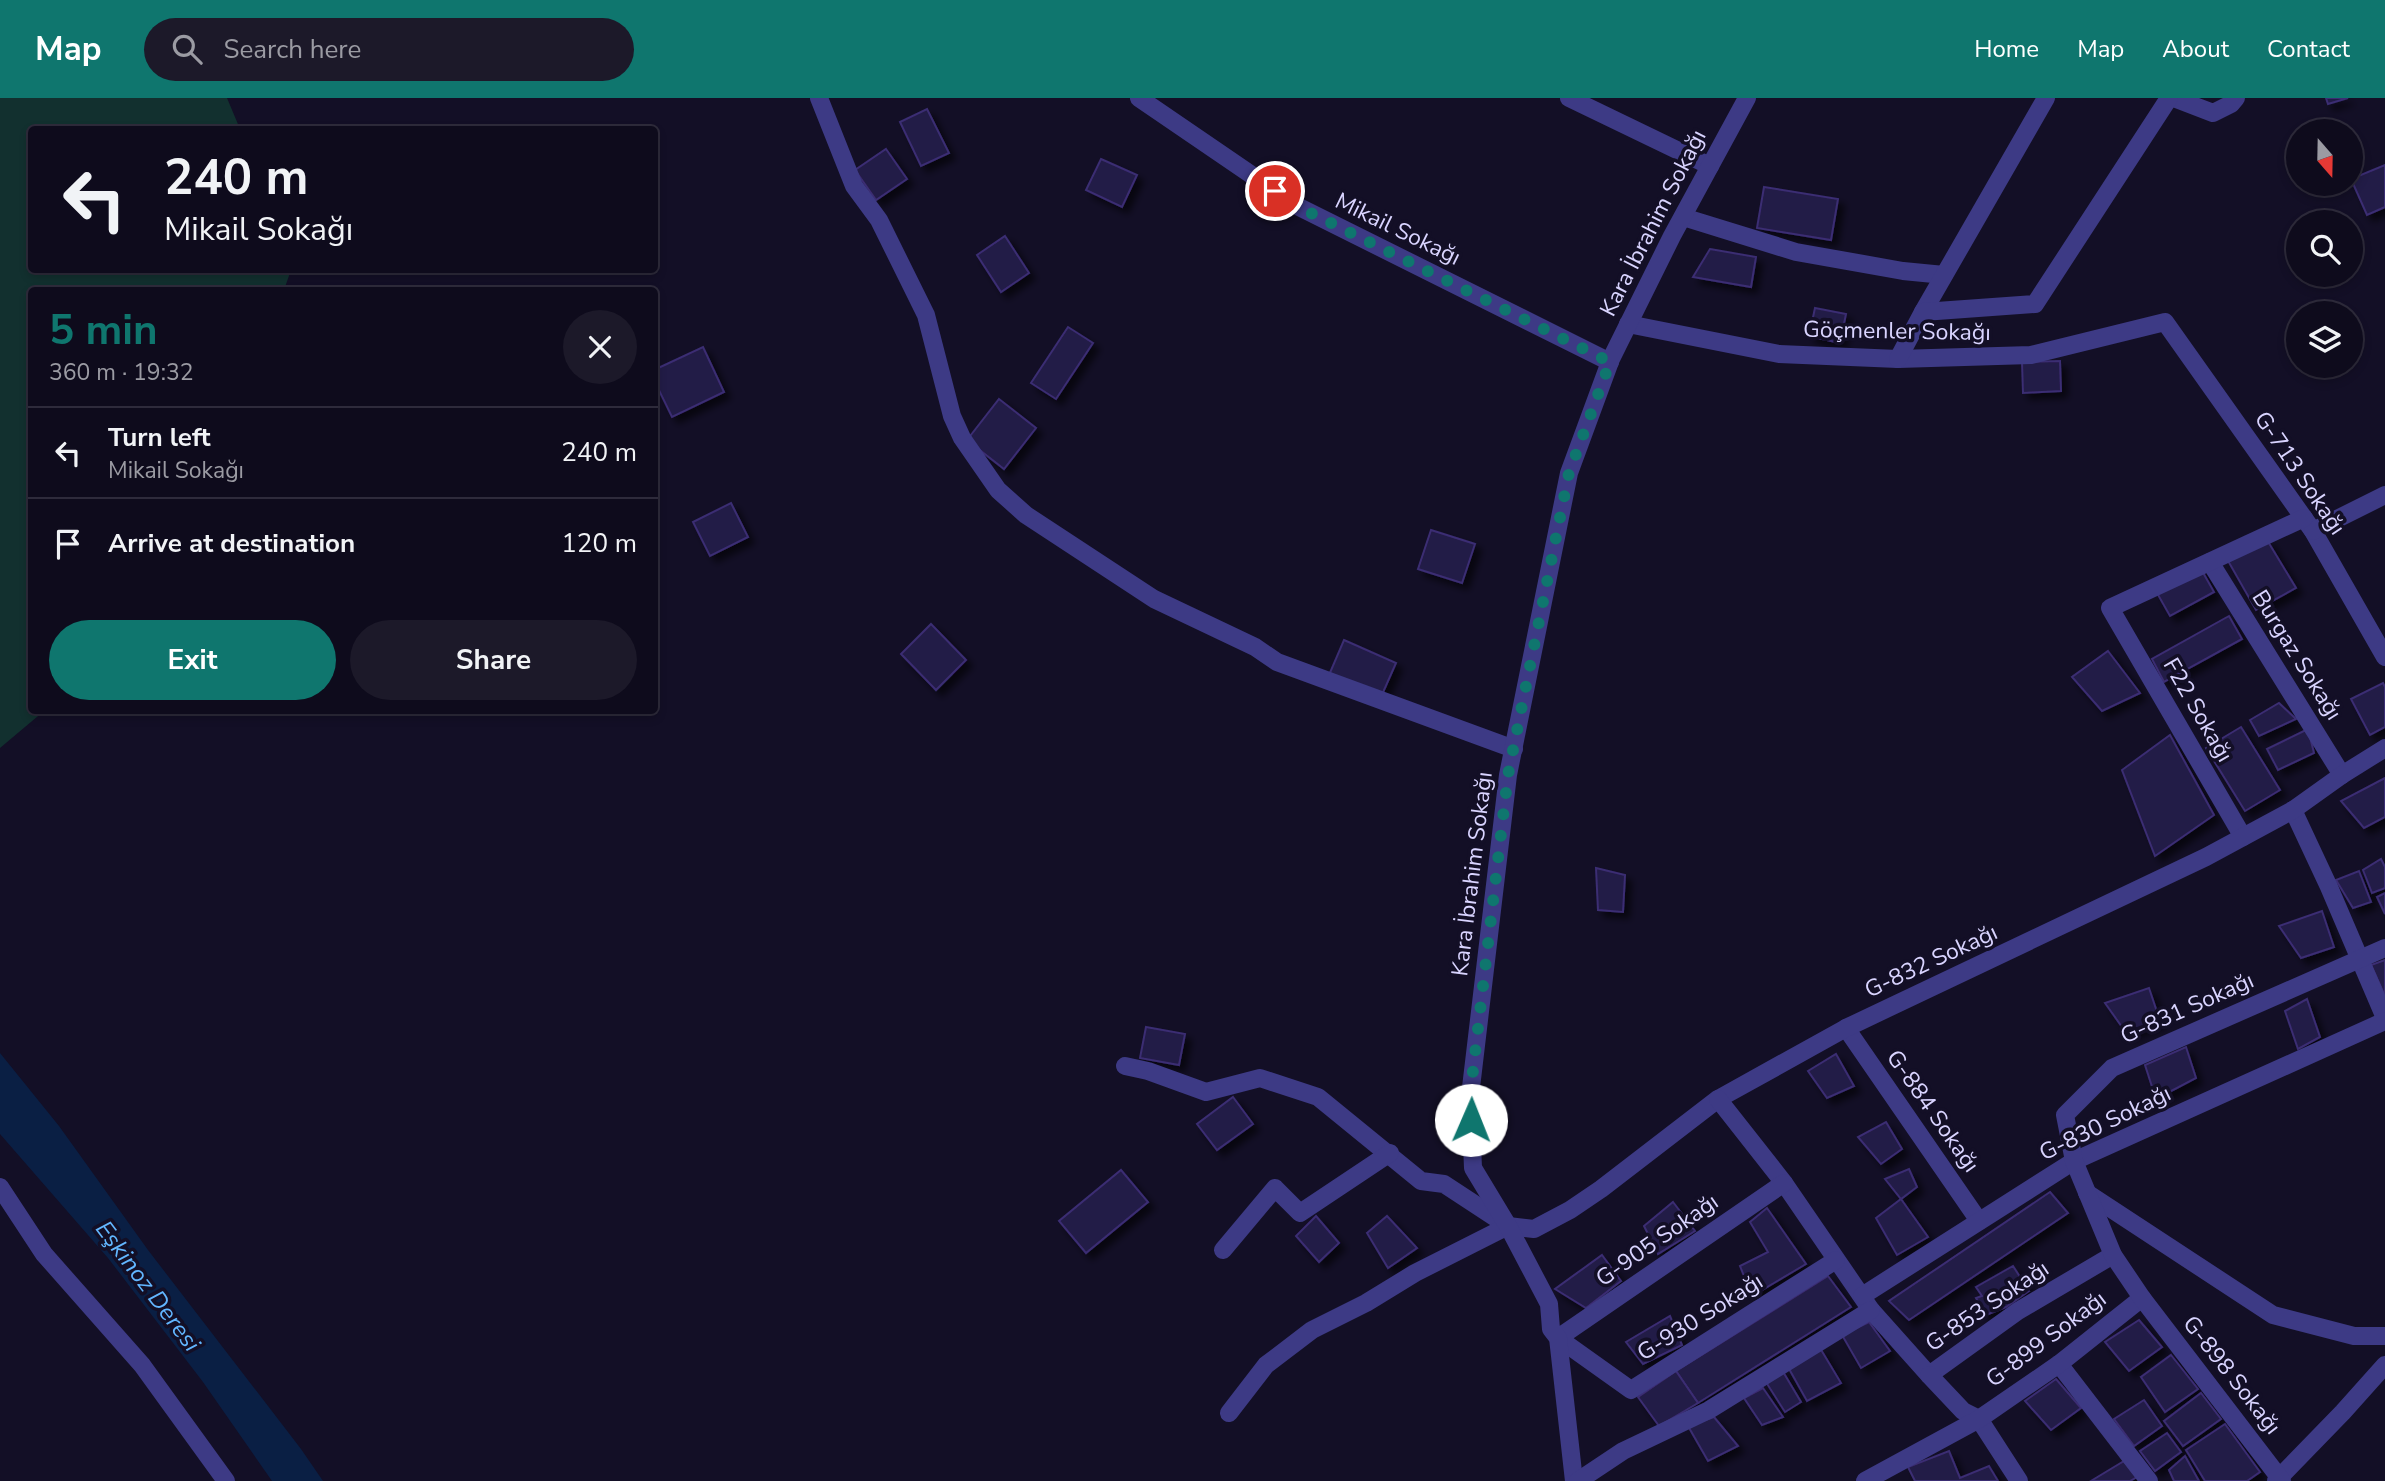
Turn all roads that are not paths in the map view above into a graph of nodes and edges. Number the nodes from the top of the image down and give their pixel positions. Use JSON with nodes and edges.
{"nodes":[{"id":1,"x":819,"y":98,"type":"edge"},
{"id":2,"x":1139,"y":98,"type":"edge"},
{"id":3,"x":1569,"y":98,"type":"edge"},
{"id":4,"x":1747,"y":98,"type":"edge"},
{"id":5,"x":2046,"y":98,"type":"edge"},
{"id":6,"x":2171,"y":98,"type":"edge"},
{"id":7,"x":2236,"y":98,"type":"edge"},
{"id":8,"x":1710,"y":166,"type":"junction"},
{"id":9,"x":1682,"y":216,"type":"junction"},
{"id":10,"x":1944,"y":275,"type":"junction"},
{"id":11,"x":1923,"y":312,"type":"junction"},
{"id":12,"x":2165,"y":322,"type":"joint"},
{"id":13,"x":1628,"y":324,"type":"junction"},
{"id":14,"x":1898,"y":359,"type":"junction"},
{"id":15,"x":1610,"y":362,"type":"junction"},
{"id":16,"x":2385,"y":495,"type":"edge"},
{"id":17,"x":2308,"y":525,"type":"junction"},
{"id":18,"x":2210,"y":562,"type":"junction"},
{"id":19,"x":2385,"y":657,"type":"edge"},
{"id":20,"x":2385,"y":748,"type":"edge"},
{"id":21,"x":1514,"y":749,"type":"junction"},
{"id":22,"x":2342,"y":775,"type":"junction"},
{"id":23,"x":2293,"y":810,"type":"junction"},
{"id":24,"x":2243,"y":837,"type":"junction"},
{"id":25,"x":2385,"y":948,"type":"edge"},
{"id":26,"x":2360,"y":959,"type":"junction"},
{"id":27,"x":2385,"y":1020,"type":"edge"},
{"id":28,"x":1846,"y":1028,"type":"junction"},
{"id":29,"x":1125,"y":1066,"type":"dead end"},
{"id":30,"x":1718,"y":1099,"type":"junction"},
{"id":31,"x":1390,"y":1153,"type":"junction"},
{"id":32,"x":2074,"y":1161,"type":"junction"},
{"id":33,"x":1784,"y":1183,"type":"junction"},
{"id":34,"x":0,"y":1187,"type":"edge"},
{"id":35,"x":2087,"y":1193,"type":"junction"},
{"id":36,"x":1979,"y":1221,"type":"junction"},
{"id":37,"x":1508,"y":1226,"type":"junction"},
{"id":38,"x":1223,"y":1250,"type":"dead end"},
{"id":39,"x":2113,"y":1255,"type":"junction"},
{"id":40,"x":1836,"y":1260,"type":"junction"},
{"id":41,"x":2142,"y":1298,"type":"junction"},
{"id":42,"x":1866,"y":1303,"type":"junction"},
{"id":43,"x":2385,"y":1336,"type":"edge"},
{"id":44,"x":1558,"y":1338,"type":"junction"},
{"id":45,"x":2059,"y":1364,"type":"junction"},
{"id":46,"x":2385,"y":1364,"type":"edge"},
{"id":47,"x":1929,"y":1375,"type":"junction"},
{"id":48,"x":1229,"y":1413,"type":"dead end"},
{"id":49,"x":1979,"y":1419,"type":"junction"},
{"id":50,"x":2280,"y":1480,"type":"edge"},
{"id":51,"x":226,"y":1481,"type":"edge"},
{"id":52,"x":1576,"y":1481,"type":"edge"},
{"id":53,"x":1865,"y":1481,"type":"edge"},
{"id":54,"x":2019,"y":1481,"type":"edge"},
{"id":55,"x":2148,"y":1481,"type":"edge"}],
"edges":[{"from":1,"to":21,"type":"street"},
{"from":2,"to":15,"type":"street","name":"Mikail Sokağı"},
{"from":3,"to":8,"type":"street"},
{"from":4,"to":8,"type":"street","name":"Kara İbrahim Sokağı"},
{"from":5,"to":10,"type":"street"},
{"from":6,"to":7,"type":"street"},
{"from":6,"to":11,"type":"street"},
{"from":8,"to":9,"type":"street","name":"Kara İbrahim Sokağı"},
{"from":9,"to":10,"type":"street"},
{"from":9,"to":13,"type":"street","name":"Kara İbrahim Sokağı"},
{"from":10,"to":11,"type":"street"},
{"from":11,"to":14,"type":"street"},
{"from":12,"to":14,"type":"street","name":"Göçmenler Sokağı"},
{"from":12,"to":17,"type":"street","name":"G-713 Sokağı"},
{"from":13,"to":14,"type":"street","name":"Göçmenler Sokağı"},
{"from":13,"to":15,"type":"street","name":"Kara İbrahim Sokağı"},
{"from":15,"to":21,"type":"street","name":"Kara İbrahim Sokağı"},
{"from":16,"to":17,"type":"street"},
{"from":17,"to":18,"type":"street"},
{"from":17,"to":19,"type":"street","name":"G-713 Sokağı"},
{"from":18,"to":22,"type":"street","name":"Burgaz Sokağı"},
{"from":18,"to":24,"type":"street","name":"F22 Sokağı"},
{"from":20,"to":22,"type":"street","name":"G-832 Sokağı"},
{"from":21,"to":37,"type":"street","name":"Kara İbrahim Sokağı"},
{"from":22,"to":23,"type":"street","name":"G-832 Sokağı"},
{"from":23,"to":24,"type":"street","name":"G-832 Sokağı"},
{"from":23,"to":26,"type":"street"},
{"from":24,"to":28,"type":"street","name":"G-832 Sokağı"},
{"from":25,"to":26,"type":"street","name":"G-831 Sokağı"},
{"from":26,"to":27,"type":"street"},
{"from":26,"to":32,"type":"street","name":"G-831 Sokağı"},
{"from":27,"to":32,"type":"street","name":"G-830 Sokağı"},
{"from":28,"to":30,"type":"street","name":"G-832 Sokağı"},
{"from":28,"to":36,"type":"street","name":"G-884 Sokağı"},
{"from":29,"to":31,"type":"street"},
{"from":30,"to":33,"type":"street"},
{"from":30,"to":37,"type":"street","name":"G-832 Sokağı"},
{"from":31,"to":37,"type":"street"},
{"from":31,"to":38,"type":"street"},
{"from":32,"to":35,"type":"street","name":"G-898 Sokağı"},
{"from":32,"to":36,"type":"street","name":"G-830 Sokağı"},
{"from":33,"to":40,"type":"street"},
{"from":33,"to":44,"type":"street","name":"G-905 Sokağı"},
{"from":34,"to":51,"type":"street"},
{"from":35,"to":39,"type":"street","name":"G-898 Sokağı"},
{"from":35,"to":43,"type":"street"},
{"from":36,"to":42,"type":"street","name":"G-830 Sokağı"},
{"from":37,"to":44,"type":"street","name":"Kara İbrahim Sokağı"},
{"from":37,"to":48,"type":"street"},
{"from":39,"to":41,"type":"street","name":"G-898 Sokağı"},
{"from":39,"to":47,"type":"street","name":"G-853 Sokağı"},
{"from":40,"to":42,"type":"street"},
{"from":40,"to":44,"type":"street","name":"G-930 Sokağı"},
{"from":41,"to":45,"type":"street","name":"G-899 Sokağı"},
{"from":41,"to":50,"type":"street","name":"G-898 Sokağı"},
{"from":42,"to":47,"type":"street","name":"G-853 Sokağı"},
{"from":42,"to":52,"type":"street","name":"G-830 Sokağı"},
{"from":44,"to":52,"type":"street","name":"Kara İbrahim Sokağı"},
{"from":45,"to":49,"type":"street","name":"G-899 Sokağı"},
{"from":45,"to":55,"type":"street"},
{"from":46,"to":50,"type":"street"},
{"from":47,"to":49,"type":"street"},
{"from":49,"to":53,"type":"street","name":"G-899 Sokağı"},
{"from":49,"to":54,"type":"street"}]}
